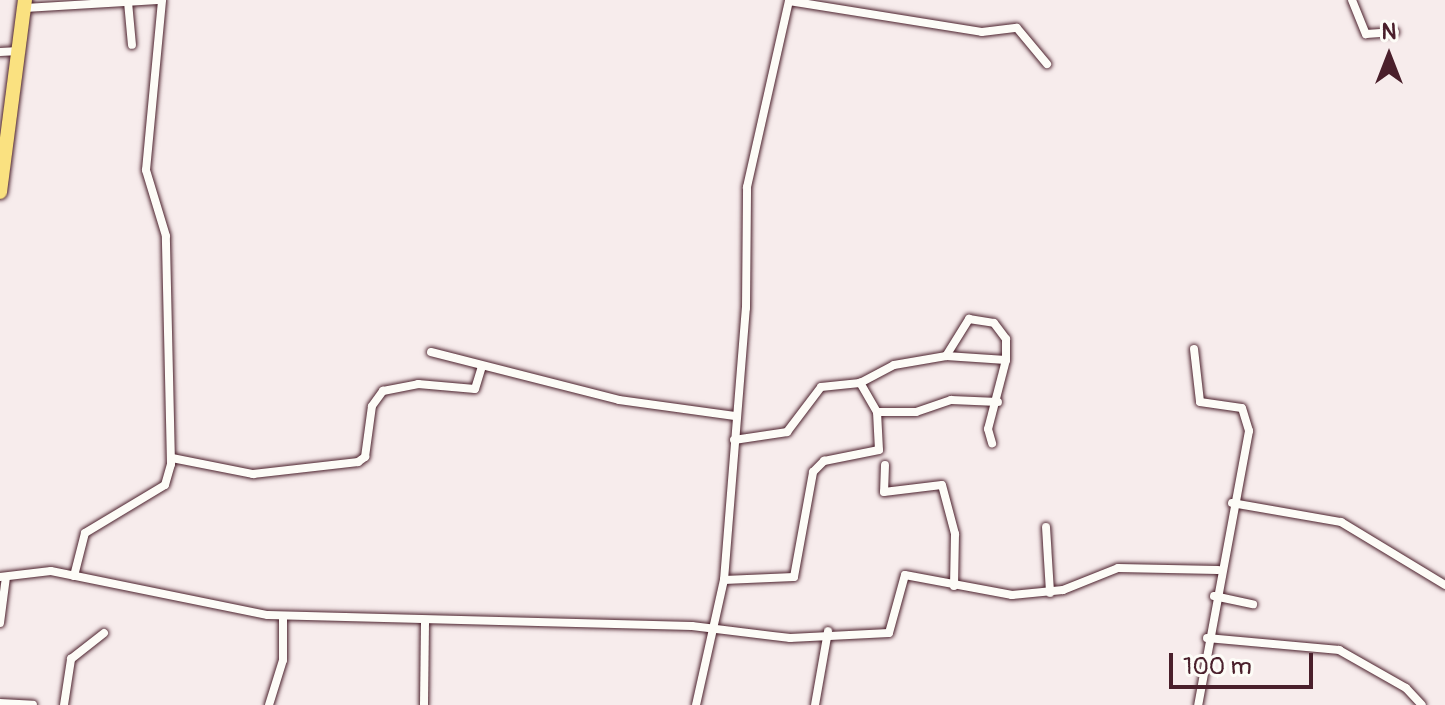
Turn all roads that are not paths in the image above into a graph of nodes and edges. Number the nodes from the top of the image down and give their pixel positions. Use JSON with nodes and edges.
{"nodes":[{"id":1,"x":160,"y":0,"type":"edge"},
{"id":2,"x":789,"y":0,"type":"edge"},
{"id":3,"x":1352,"y":0,"type":"edge"},
{"id":4,"x":128,"y":2,"type":"junction"},
{"id":5,"x":25,"y":4,"type":"edge"},
{"id":6,"x":1395,"y":32,"type":"dead end"},
{"id":7,"x":132,"y":45,"type":"dead end"},
{"id":8,"x":24,"y":51,"type":"junction"},
{"id":9,"x":0,"y":52,"type":"edge"},
{"id":10,"x":1047,"y":64,"type":"dead end"},
{"id":11,"x":0,"y":192,"type":"edge"},
{"id":12,"x":1194,"y":349,"type":"dead end"},
{"id":13,"x":431,"y":352,"type":"dead end"},
{"id":14,"x":946,"y":356,"type":"junction"},
{"id":15,"x":1006,"y":360,"type":"junction"},
{"id":16,"x":482,"y":366,"type":"junction"},
{"id":17,"x":860,"y":383,"type":"junction"},
{"id":18,"x":998,"y":402,"type":"junction"},
{"id":19,"x":877,"y":412,"type":"junction"},
{"id":20,"x":735,"y":416,"type":"junction"},
{"id":21,"x":734,"y":440,"type":"junction"},
{"id":22,"x":992,"y":443,"type":"dead end"},
{"id":23,"x":172,"y":458,"type":"junction"},
{"id":24,"x":885,"y":465,"type":"dead end"},
{"id":25,"x":1232,"y":503,"type":"junction"},
{"id":26,"x":1046,"y":527,"type":"dead end"},
{"id":27,"x":1218,"y":570,"type":"junction"},
{"id":28,"x":74,"y":576,"type":"junction"},
{"id":29,"x":3,"y":577,"type":"edge"},
{"id":30,"x":724,"y":580,"type":"junction"},
{"id":31,"x":1445,"y":585,"type":"edge"},
{"id":32,"x":954,"y":586,"type":"junction"},
{"id":33,"x":1050,"y":593,"type":"junction"},
{"id":34,"x":1214,"y":596,"type":"junction"},
{"id":35,"x":1253,"y":604,"type":"dead end"},
{"id":36,"x":283,"y":616,"type":"junction"},
{"id":37,"x":425,"y":622,"type":"junction"},
{"id":38,"x":0,"y":623,"type":"edge"},
{"id":39,"x":714,"y":628,"type":"junction"},
{"id":40,"x":828,"y":631,"type":"junction"},
{"id":41,"x":104,"y":633,"type":"dead end"},
{"id":42,"x":1207,"y":638,"type":"junction"},
{"id":43,"x":0,"y":703,"type":"edge"},
{"id":44,"x":68,"y":703,"type":"edge"},
{"id":45,"x":33,"y":705,"type":"edge"},
{"id":46,"x":269,"y":705,"type":"edge"},
{"id":47,"x":424,"y":705,"type":"edge"},
{"id":48,"x":696,"y":705,"type":"edge"},
{"id":49,"x":815,"y":705,"type":"edge"},
{"id":50,"x":1198,"y":705,"type":"edge"},
{"id":51,"x":1422,"y":705,"type":"edge"}],
"edges":[{"from":1,"to":4,"type":"street"},
{"from":1,"to":23,"type":"street"},
{"from":2,"to":10,"type":"street"},
{"from":2,"to":20,"type":"street"},
{"from":3,"to":6,"type":"street"},
{"from":4,"to":5,"type":"street"},
{"from":4,"to":7,"type":"street"},
{"from":5,"to":8,"type":"highway"},
{"from":8,"to":9,"type":"street"},
{"from":8,"to":11,"type":"highway"},
{"from":12,"to":25,"type":"street"},
{"from":13,"to":16,"type":"street"},
{"from":14,"to":15,"type":"street"},
{"from":14,"to":15,"type":"street"},
{"from":14,"to":17,"type":"street"},
{"from":15,"to":18,"type":"street"},
{"from":16,"to":20,"type":"street"},
{"from":16,"to":23,"type":"street"},
{"from":17,"to":19,"type":"street"},
{"from":17,"to":21,"type":"street"},
{"from":18,"to":19,"type":"street"},
{"from":18,"to":22,"type":"street"},
{"from":19,"to":30,"type":"street"},
{"from":20,"to":21,"type":"street"},
{"from":21,"to":30,"type":"street"},
{"from":23,"to":28,"type":"street"},
{"from":24,"to":32,"type":"street"},
{"from":25,"to":27,"type":"street"},
{"from":25,"to":31,"type":"street"},
{"from":26,"to":33,"type":"street"},
{"from":27,"to":33,"type":"street"},
{"from":27,"to":34,"type":"street"},
{"from":28,"to":29,"type":"street"},
{"from":28,"to":36,"type":"street"},
{"from":29,"to":38,"type":"street"},
{"from":30,"to":39,"type":"street"},
{"from":32,"to":33,"type":"street"},
{"from":32,"to":40,"type":"street"},
{"from":34,"to":35,"type":"street"},
{"from":34,"to":42,"type":"street"},
{"from":36,"to":37,"type":"street"},
{"from":36,"to":46,"type":"street"},
{"from":37,"to":39,"type":"street"},
{"from":37,"to":47,"type":"street"},
{"from":39,"to":40,"type":"street"},
{"from":39,"to":48,"type":"street"},
{"from":40,"to":49,"type":"street"},
{"from":41,"to":44,"type":"street"},
{"from":42,"to":50,"type":"street"},
{"from":42,"to":51,"type":"street"},
{"from":43,"to":45,"type":"street"}]}
